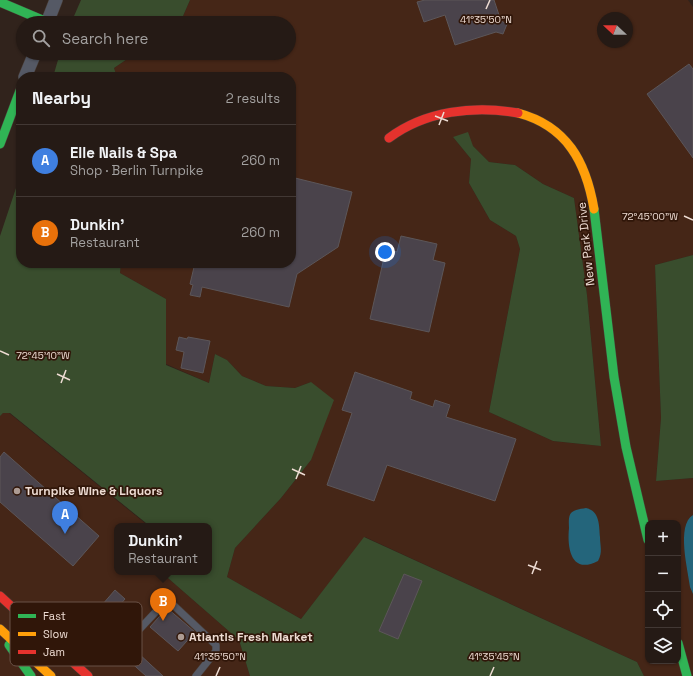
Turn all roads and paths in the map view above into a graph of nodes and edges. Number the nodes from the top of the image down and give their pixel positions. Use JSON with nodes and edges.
{"nodes":[{"id":1,"x":56,"y":0,"type":"edge"},
{"id":2,"x":0,"y":2,"type":"edge"},
{"id":3,"x":33,"y":16,"type":"edge"},
{"id":4,"x":49,"y":16,"type":"edge"},
{"id":5,"x":31,"y":60,"type":"edge"},
{"id":6,"x":27,"y":72,"type":"edge"},
{"id":7,"x":16,"y":101,"type":"edge"},
{"id":8,"x":389,"y":138,"type":"dead end"},
{"id":9,"x":0,"y":144,"type":"edge"},
{"id":10,"x":645,"y":528,"type":"edge"},
{"id":11,"x":0,"y":596,"type":"edge"},
{"id":12,"x":10,"y":605,"type":"edge"},
{"id":13,"x":142,"y":626,"type":"edge"},
{"id":14,"x":0,"y":629,"type":"edge"},
{"id":15,"x":0,"y":633,"type":"edge"},
{"id":16,"x":10,"y":638,"type":"edge"},
{"id":17,"x":10,"y":647,"type":"edge"},
{"id":18,"x":681,"y":654,"type":"edge"},
{"id":19,"x":24,"y":666,"type":"edge"},
{"id":20,"x":40,"y":666,"type":"edge"},
{"id":21,"x":77,"y":666,"type":"edge"},
{"id":22,"x":31,"y":676,"type":"edge"},
{"id":23,"x":51,"y":676,"type":"edge"},
{"id":24,"x":88,"y":676,"type":"edge"},
{"id":25,"x":196,"y":676,"type":"edge"},
{"id":26,"x":687,"y":676,"type":"edge"}],
"edges":[{"from":1,"to":4,"type":"street"},
{"from":2,"to":3,"type":"main road"},
{"from":5,"to":6,"type":"street"},
{"from":7,"to":9,"type":"main road"},
{"from":8,"to":10,"type":"main road","name":"New Park Drive"},
{"from":11,"to":12,"type":"main road"},
{"from":13,"to":25,"type":"lane"},
{"from":14,"to":16,"type":"main road"},
{"from":15,"to":17,"type":"main road"},
{"from":18,"to":26,"type":"main road"},
{"from":19,"to":22,"type":"main road"},
{"from":20,"to":23,"type":"main road"},
{"from":21,"to":24,"type":"main road"}]}
